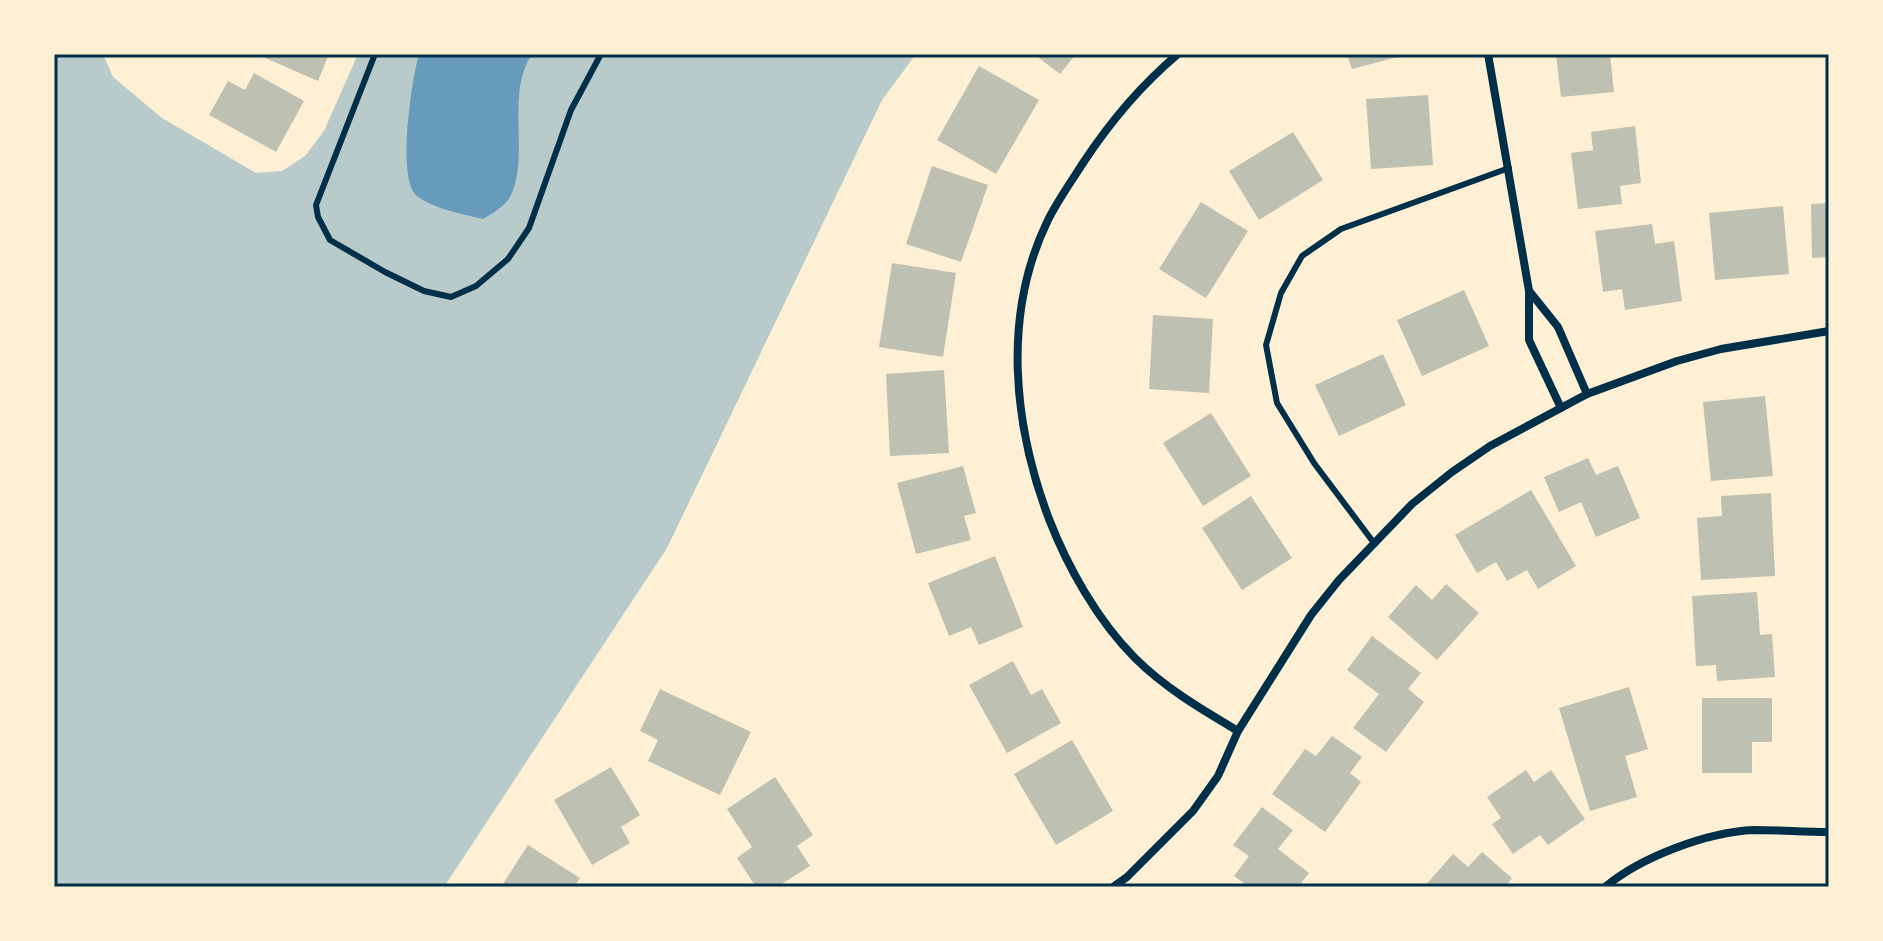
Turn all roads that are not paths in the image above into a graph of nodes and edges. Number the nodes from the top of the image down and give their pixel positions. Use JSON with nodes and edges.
{"nodes":[{"id":1,"x":375,"y":54,"type":"edge"},
{"id":2,"x":601,"y":54,"type":"edge"},
{"id":3,"x":1178,"y":54,"type":"edge"},
{"id":4,"x":1488,"y":54,"type":"edge"},
{"id":5,"x":1510,"y":168,"type":"junction"},
{"id":6,"x":1529,"y":291,"type":"junction"},
{"id":7,"x":1829,"y":331,"type":"edge"},
{"id":8,"x":1587,"y":394,"type":"junction"},
{"id":9,"x":1561,"y":408,"type":"junction"},
{"id":10,"x":1374,"y":543,"type":"junction"},
{"id":11,"x":1238,"y":731,"type":"junction"},
{"id":12,"x":1829,"y":832,"type":"edge"},
{"id":13,"x":1113,"y":887,"type":"edge"},
{"id":14,"x":1605,"y":887,"type":"edge"}],
"edges":[{"from":1,"to":2,"type":"lane"},
{"from":3,"to":11,"type":"street"},
{"from":4,"to":5,"type":"street"},
{"from":5,"to":6,"type":"street"},
{"from":5,"to":10,"type":"lane"},
{"from":6,"to":8,"type":"street"},
{"from":6,"to":9,"type":"street"},
{"from":7,"to":8,"type":"street"},
{"from":8,"to":9,"type":"street"},
{"from":9,"to":10,"type":"street"},
{"from":10,"to":11,"type":"street"},
{"from":11,"to":13,"type":"street"},
{"from":12,"to":14,"type":"street"}]}
